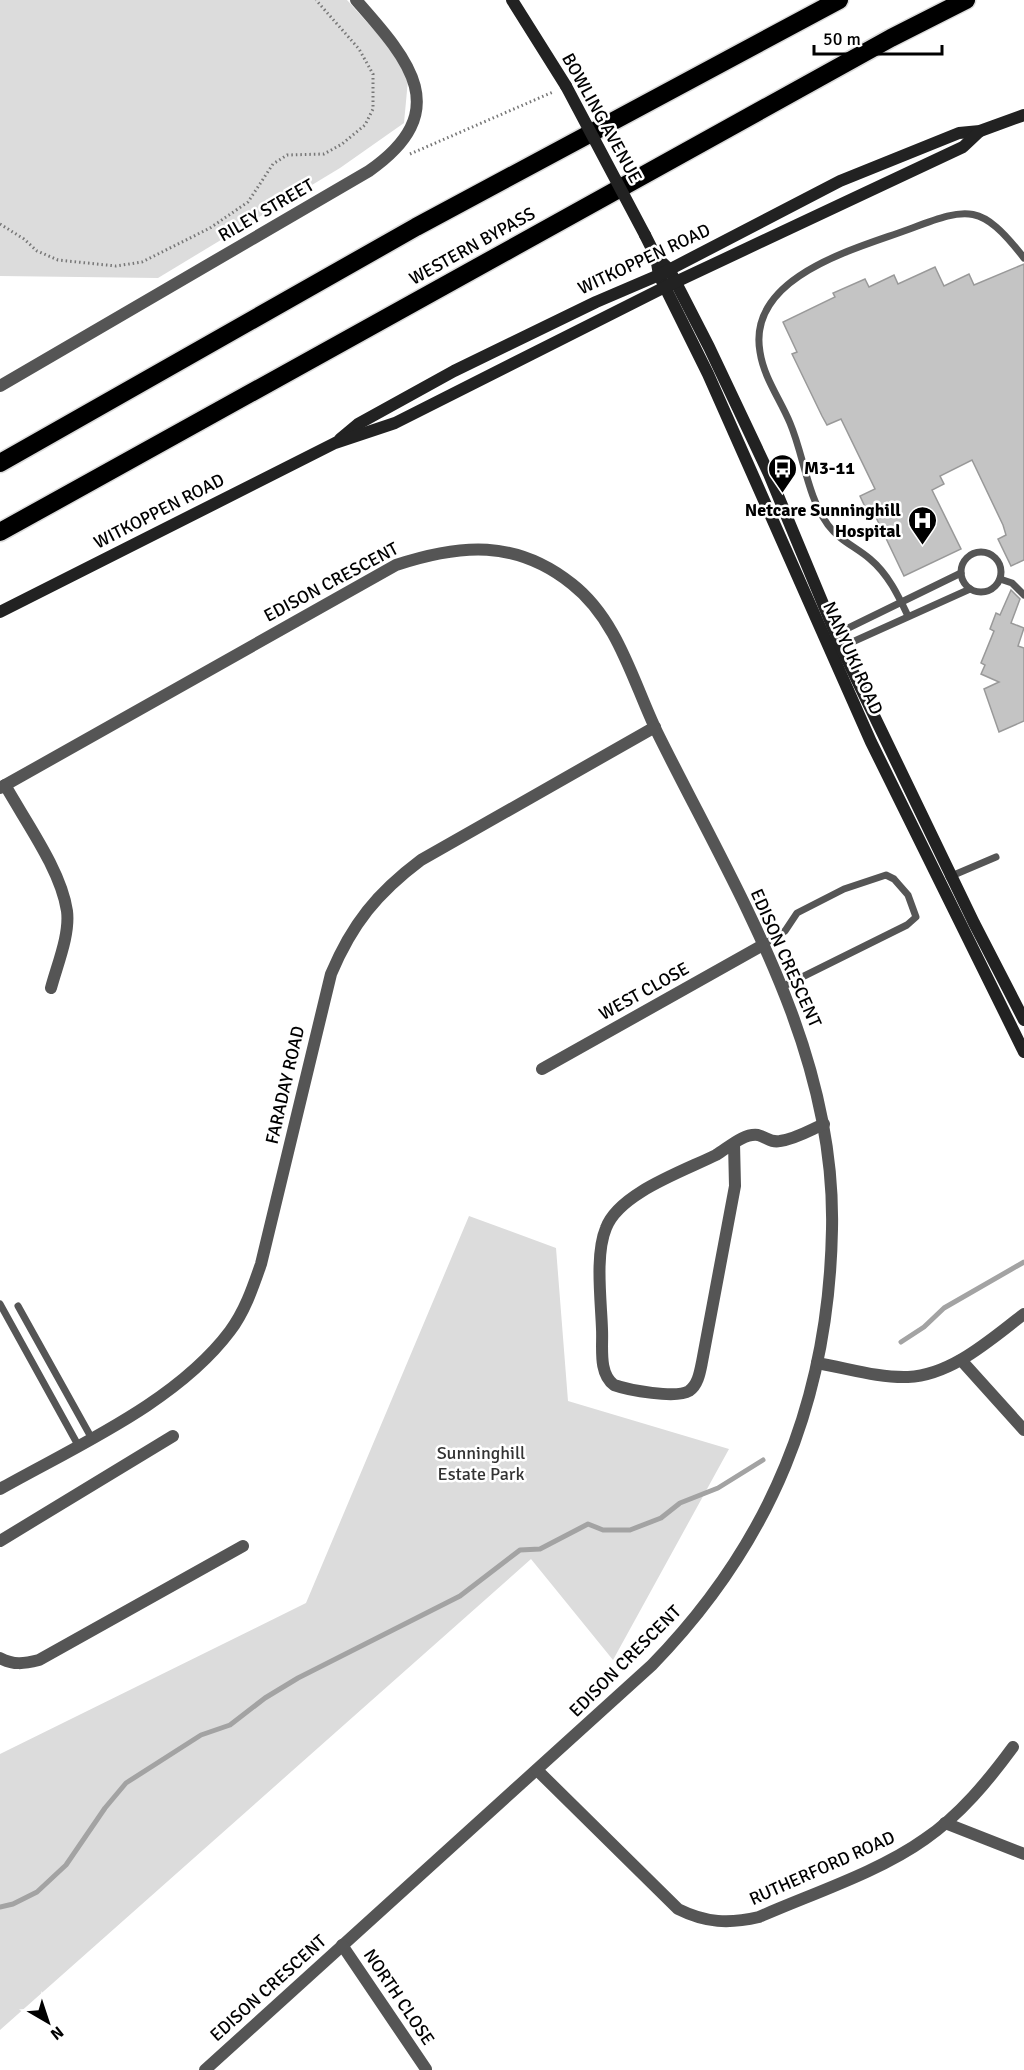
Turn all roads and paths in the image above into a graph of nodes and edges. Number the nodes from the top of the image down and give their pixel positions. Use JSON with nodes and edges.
{"nodes":[{"id":1,"x":316,"y":0,"type":"edge"},
{"id":2,"x":356,"y":0,"type":"edge"},
{"id":3,"x":512,"y":0,"type":"edge"},
{"id":4,"x":838,"y":0,"type":"edge"},
{"id":5,"x":966,"y":0,"type":"edge"},
{"id":6,"x":1024,"y":115,"type":"edge"},
{"id":7,"x":980,"y":131,"type":"junction"},
{"id":8,"x":0,"y":224,"type":"edge"},
{"id":9,"x":1024,"y":258,"type":"edge"},
{"id":10,"x":664,"y":272,"type":"junction"},
{"id":11,"x":670,"y":284,"type":"junction"},
{"id":12,"x":0,"y":386,"type":"edge"},
{"id":13,"x":335,"y":443,"type":"junction"},
{"id":14,"x":0,"y":463,"type":"edge"},
{"id":15,"x":0,"y":532,"type":"edge"},
{"id":16,"x":962,"y":573,"type":"junction"},
{"id":17,"x":1000,"y":579,"type":"junction"},
{"id":18,"x":970,"y":589,"type":"junction"},
{"id":19,"x":1024,"y":595,"type":"edge"},
{"id":20,"x":902,"y":603,"type":"junction"},
{"id":21,"x":0,"y":612,"type":"edge"},
{"id":22,"x":908,"y":616,"type":"junction"},
{"id":23,"x":836,"y":634,"type":"junction"},
{"id":24,"x":824,"y":639,"type":"junction"},
{"id":25,"x":835,"y":649,"type":"junction"},
{"id":26,"x":655,"y":727,"type":"junction"},
{"id":27,"x":2,"y":786,"type":"edge"},
{"id":28,"x":996,"y":857,"type":"dead end"},
{"id":29,"x":947,"y":878,"type":"junction"},
{"id":30,"x":763,"y":945,"type":"junction"},
{"id":31,"x":782,"y":987,"type":"junction"},
{"id":32,"x":51,"y":988,"type":"dead end"},
{"id":33,"x":1024,"y":1020,"type":"edge"},
{"id":34,"x":1024,"y":1052,"type":"edge"},
{"id":35,"x":542,"y":1069,"type":"dead end"},
{"id":36,"x":824,"y":1124,"type":"junction"},
{"id":37,"x":734,"y":1143,"type":"junction"},
{"id":38,"x":0,"y":1304,"type":"edge"},
{"id":39,"x":18,"y":1305,"type":"dead end"},
{"id":40,"x":1024,"y":1314,"type":"edge"},
{"id":41,"x":961,"y":1360,"type":"junction"},
{"id":42,"x":817,"y":1363,"type":"junction"},
{"id":43,"x":1024,"y":1430,"type":"edge"},
{"id":44,"x":172,"y":1436,"type":"dead end"},
{"id":45,"x":91,"y":1437,"type":"junction"},
{"id":46,"x":78,"y":1445,"type":"junction"},
{"id":47,"x":0,"y":1489,"type":"edge"},
{"id":48,"x":0,"y":1541,"type":"edge"},
{"id":49,"x":243,"y":1546,"type":"dead end"},
{"id":50,"x":0,"y":1658,"type":"edge"},
{"id":51,"x":1013,"y":1747,"type":"dead end"},
{"id":52,"x":537,"y":1770,"type":"junction"},
{"id":53,"x":945,"y":1823,"type":"junction"},
{"id":54,"x":1024,"y":1854,"type":"edge"},
{"id":55,"x":342,"y":1945,"type":"junction"},
{"id":56,"x":426,"y":2069,"type":"edge"},
{"id":57,"x":205,"y":2070,"type":"edge"}],
"edges":[{"from":1,"to":8,"type":"path"},
{"from":2,"to":12,"type":"street","name":"RILEY STREET"},
{"from":3,"to":10,"type":"main road","name":"BOWLING AVENUE","bridge":true},
{"from":4,"to":14,"type":"highway"},
{"from":5,"to":15,"type":"highway","name":"WESTERN BYPASS"},
{"from":6,"to":7,"type":"main road","name":"WITKOPPEN ROAD"},
{"from":7,"to":10,"type":"main road","name":"WITKOPPEN ROAD"},
{"from":7,"to":11,"type":"main road","name":"WITKOPPEN ROAD"},
{"from":9,"to":20,"type":"lane"},
{"from":10,"to":11,"type":"main road","name":"NANYUKI ROAD"},
{"from":10,"to":13,"type":"main road","name":"WITKOPPEN ROAD"},
{"from":11,"to":13,"type":"main road","name":"WITKOPPEN ROAD"},
{"from":11,"to":23,"type":"main road","name":"NANYUKI ROAD"},
{"from":11,"to":24,"type":"main road","name":"NANYUKI ROAD"},
{"from":13,"to":21,"type":"main road","name":"WITKOPPEN ROAD"},
{"from":16,"to":17,"type":"lane"},
{"from":16,"to":18,"type":"lane"},
{"from":16,"to":20,"type":"lane"},
{"from":17,"to":18,"type":"lane"},
{"from":17,"to":19,"type":"lane"},
{"from":18,"to":22,"type":"lane"},
{"from":20,"to":22,"type":"lane"},
{"from":20,"to":23,"type":"lane"},
{"from":22,"to":25,"type":"lane"},
{"from":23,"to":24,"type":"lane"},
{"from":23,"to":25,"type":"main road","name":"NANYUKI ROAD"},
{"from":24,"to":25,"type":"main road","name":"NANYUKI ROAD"},
{"from":25,"to":29,"type":"main road","name":"NANYUKI ROAD"},
{"from":26,"to":27,"type":"street","name":"EDISON CRESCENT"},
{"from":26,"to":30,"type":"street","name":"EDISON CRESCENT"},
{"from":26,"to":45,"type":"street","name":"FARADAY ROAD"},
{"from":27,"to":32,"type":"street"},
{"from":28,"to":29,"type":"lane"},
{"from":29,"to":33,"type":"main road","name":"NANYUKI ROAD"},
{"from":29,"to":34,"type":"main road","name":"NANYUKI ROAD"},
{"from":30,"to":31,"type":"street","name":"EDISON CRESCENT"},
{"from":30,"to":31,"type":"lane"},
{"from":30,"to":35,"type":"street","name":"WEST CLOSE"},
{"from":31,"to":36,"type":"street","name":"EDISON CRESCENT"},
{"from":36,"to":37,"type":"street"},
{"from":36,"to":42,"type":"street","name":"EDISON CRESCENT"},
{"from":37,"to":37,"type":"street"},
{"from":38,"to":46,"type":"lane"},
{"from":39,"to":45,"type":"lane"},
{"from":40,"to":41,"type":"street"},
{"from":41,"to":42,"type":"street"},
{"from":41,"to":43,"type":"street"},
{"from":42,"to":52,"type":"street","name":"EDISON CRESCENT"},
{"from":44,"to":48,"type":"street"},
{"from":45,"to":46,"type":"street","name":"FARADAY ROAD"},
{"from":46,"to":47,"type":"street","name":"FARADAY ROAD"},
{"from":49,"to":50,"type":"street"},
{"from":51,"to":53,"type":"street","name":"RUTHERFORD ROAD"},
{"from":52,"to":53,"type":"street","name":"RUTHERFORD ROAD"},
{"from":52,"to":55,"type":"street","name":"EDISON CRESCENT"},
{"from":53,"to":54,"type":"street"},
{"from":55,"to":56,"type":"street","name":"NORTH CLOSE"},
{"from":55,"to":57,"type":"street","name":"EDISON CRESCENT"}]}
